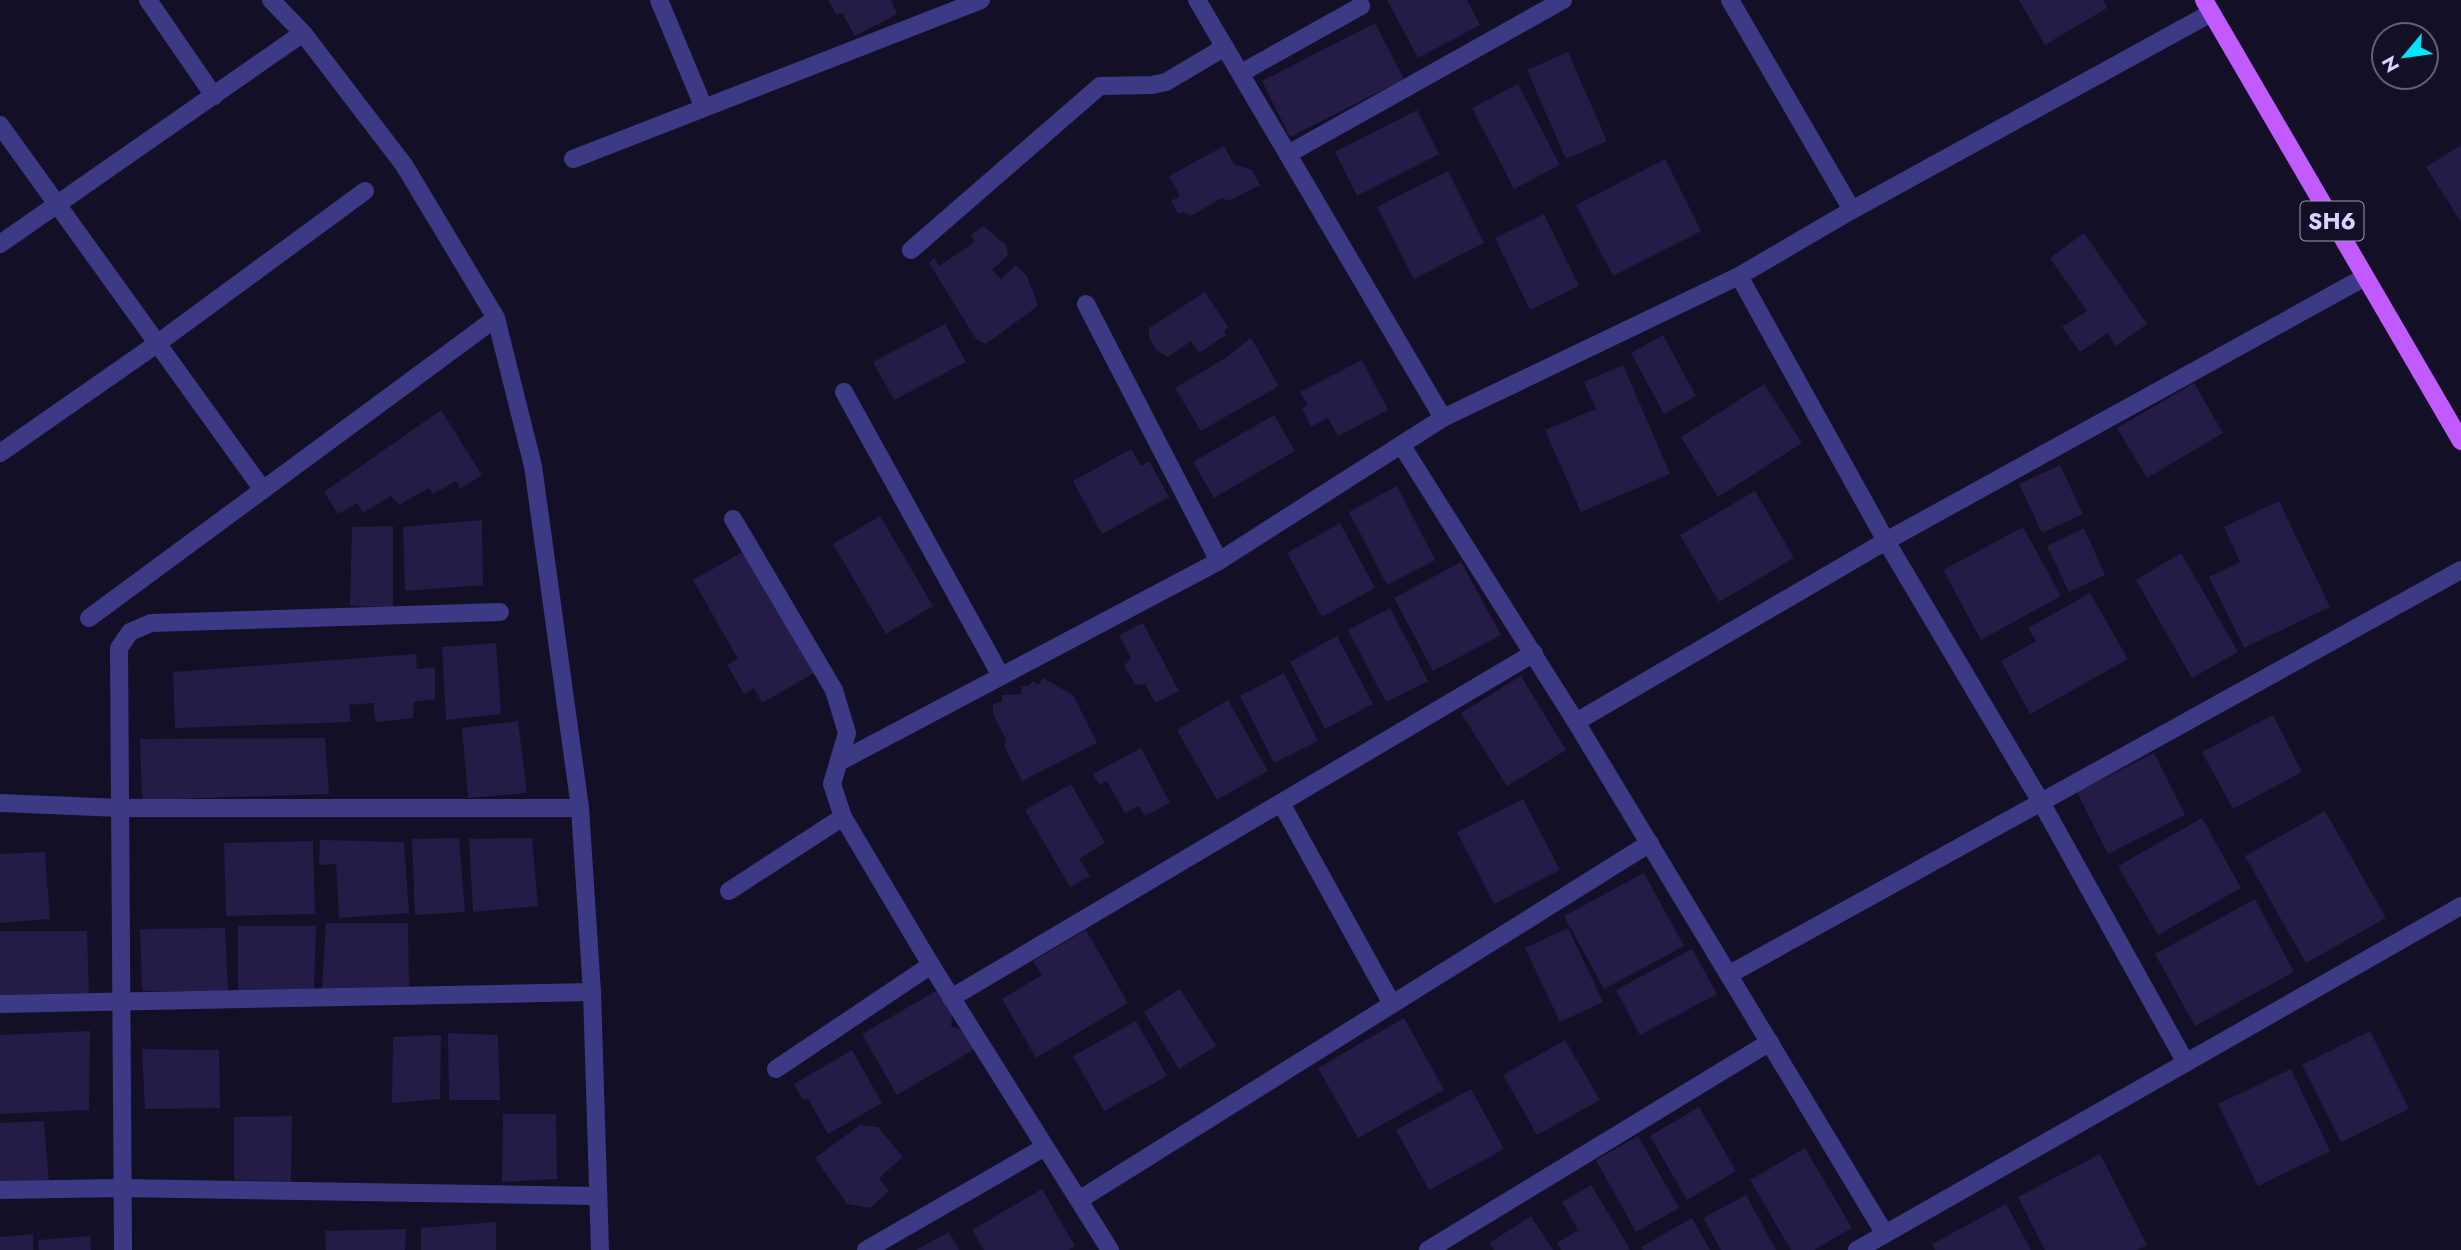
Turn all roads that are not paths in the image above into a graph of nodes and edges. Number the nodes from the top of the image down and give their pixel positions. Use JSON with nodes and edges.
{"nodes":[{"id":1,"x":148,"y":0,"type":"edge"},
{"id":2,"x":271,"y":0,"type":"edge"},
{"id":3,"x":659,"y":0,"type":"edge"},
{"id":4,"x":981,"y":0,"type":"edge"},
{"id":5,"x":1197,"y":0,"type":"edge"},
{"id":6,"x":1563,"y":0,"type":"edge"},
{"id":7,"x":1730,"y":0,"type":"edge"},
{"id":8,"x":1361,"y":6,"type":"dead end"},
{"id":9,"x":2207,"y":7,"type":"edge"},
{"id":10,"x":303,"y":33,"type":"junction"},
{"id":11,"x":1225,"y":47,"type":"junction"},
{"id":12,"x":1241,"y":74,"type":"junction"},
{"id":13,"x":214,"y":96,"type":"junction"},
{"id":14,"x":704,"y":108,"type":"junction"},
{"id":15,"x":0,"y":125,"type":"edge"},
{"id":16,"x":1288,"y":154,"type":"junction"},
{"id":17,"x":573,"y":159,"type":"dead end"},
{"id":18,"x":365,"y":191,"type":"dead end"},
{"id":19,"x":58,"y":206,"type":"junction"},
{"id":20,"x":1852,"y":210,"type":"junction"},
{"id":21,"x":0,"y":244,"type":"edge"},
{"id":22,"x":911,"y":250,"type":"dead end"},
{"id":23,"x":1739,"y":276,"type":"junction"},
{"id":24,"x":2365,"y":277,"type":"junction"},
{"id":25,"x":1086,"y":304,"type":"dead end"},
{"id":26,"x":496,"y":318,"type":"junction"},
{"id":27,"x":158,"y":343,"type":"junction"},
{"id":28,"x":844,"y":392,"type":"dead end"},
{"id":29,"x":1443,"y":418,"type":"junction"},
{"id":30,"x":2461,"y":441,"type":"edge"},
{"id":31,"x":1402,"y":446,"type":"junction"},
{"id":32,"x":0,"y":453,"type":"edge"},
{"id":33,"x":263,"y":490,"type":"junction"},
{"id":34,"x":733,"y":519,"type":"dead end"},
{"id":35,"x":1886,"y":541,"type":"junction"},
{"id":36,"x":1219,"y":561,"type":"junction"},
{"id":37,"x":2461,"y":570,"type":"edge"},
{"id":38,"x":500,"y":612,"type":"dead end"},
{"id":39,"x":89,"y":618,"type":"dead end"},
{"id":40,"x":1534,"y":653,"type":"junction"},
{"id":41,"x":1001,"y":676,"type":"junction"},
{"id":42,"x":1576,"y":722,"type":"junction"},
{"id":43,"x":839,"y":762,"type":"junction"},
{"id":44,"x":2041,"y":802,"type":"junction"},
{"id":45,"x":0,"y":803,"type":"edge"},
{"id":46,"x":1281,"y":803,"type":"junction"},
{"id":47,"x":120,"y":808,"type":"junction"},
{"id":48,"x":580,"y":808,"type":"junction"},
{"id":49,"x":843,"y":817,"type":"junction"},
{"id":50,"x":1650,"y":843,"type":"junction"},
{"id":51,"x":729,"y":891,"type":"dead end"},
{"id":52,"x":2461,"y":906,"type":"edge"},
{"id":53,"x":930,"y":965,"type":"junction"},
{"id":54,"x":1730,"y":974,"type":"junction"},
{"id":55,"x":592,"y":992,"type":"junction"},
{"id":56,"x":951,"y":998,"type":"junction"},
{"id":57,"x":120,"y":1003,"type":"junction"},
{"id":58,"x":0,"y":1004,"type":"edge"},
{"id":59,"x":1392,"y":1004,"type":"junction"},
{"id":60,"x":1770,"y":1042,"type":"junction"},
{"id":61,"x":2186,"y":1063,"type":"junction"},
{"id":62,"x":776,"y":1069,"type":"dead end"},
{"id":63,"x":1045,"y":1147,"type":"junction"},
{"id":64,"x":121,"y":1188,"type":"junction"},
{"id":65,"x":0,"y":1190,"type":"edge"},
{"id":66,"x":596,"y":1196,"type":"junction"},
{"id":67,"x":1079,"y":1200,"type":"junction"},
{"id":68,"x":1885,"y":1234,"type":"junction"},
{"id":69,"x":123,"y":1250,"type":"edge"},
{"id":70,"x":600,"y":1250,"type":"edge"},
{"id":71,"x":866,"y":1250,"type":"edge"},
{"id":72,"x":1110,"y":1250,"type":"edge"},
{"id":73,"x":1429,"y":1250,"type":"edge"},
{"id":74,"x":1857,"y":1250,"type":"edge"}],
"edges":[{"from":1,"to":13,"type":"street"},
{"from":2,"to":10,"type":"street"},
{"from":3,"to":14,"type":"street"},
{"from":4,"to":14,"type":"street"},
{"from":5,"to":11,"type":"street"},
{"from":6,"to":16,"type":"street"},
{"from":7,"to":20,"type":"street"},
{"from":8,"to":12,"type":"street"},
{"from":9,"to":20,"type":"street"},
{"from":9,"to":24,"type":"main road","number":"SH6"},
{"from":10,"to":13,"type":"street"},
{"from":10,"to":26,"type":"street"},
{"from":11,"to":12,"type":"street"},
{"from":11,"to":22,"type":"street"},
{"from":12,"to":16,"type":"street"},
{"from":13,"to":19,"type":"street"},
{"from":14,"to":17,"type":"street"},
{"from":15,"to":19,"type":"street"},
{"from":16,"to":29,"type":"street"},
{"from":18,"to":27,"type":"street"},
{"from":19,"to":21,"type":"street"},
{"from":19,"to":27,"type":"street"},
{"from":20,"to":23,"type":"street"},
{"from":23,"to":29,"type":"street"},
{"from":23,"to":35,"type":"street"},
{"from":24,"to":30,"type":"main road","number":"SH6"},
{"from":24,"to":35,"type":"street"},
{"from":25,"to":36,"type":"street"},
{"from":26,"to":33,"type":"street"},
{"from":26,"to":48,"type":"street"},
{"from":27,"to":32,"type":"street"},
{"from":27,"to":33,"type":"street"},
{"from":28,"to":41,"type":"street"},
{"from":29,"to":31,"type":"street"},
{"from":31,"to":36,"type":"street"},
{"from":31,"to":40,"type":"street"},
{"from":33,"to":39,"type":"street"},
{"from":34,"to":43,"type":"street"},
{"from":35,"to":42,"type":"street"},
{"from":35,"to":44,"type":"street"},
{"from":36,"to":41,"type":"street"},
{"from":37,"to":44,"type":"street"},
{"from":38,"to":47,"type":"street"},
{"from":40,"to":42,"type":"street"},
{"from":40,"to":46,"type":"street"},
{"from":41,"to":43,"type":"street"},
{"from":42,"to":50,"type":"street"},
{"from":43,"to":49,"type":"street"},
{"from":44,"to":54,"type":"street"},
{"from":44,"to":61,"type":"street"},
{"from":45,"to":47,"type":"street"},
{"from":46,"to":56,"type":"street"},
{"from":46,"to":59,"type":"street"},
{"from":47,"to":48,"type":"street"},
{"from":47,"to":57,"type":"street"},
{"from":48,"to":55,"type":"street"},
{"from":49,"to":51,"type":"street"},
{"from":49,"to":53,"type":"street"},
{"from":50,"to":54,"type":"street"},
{"from":50,"to":59,"type":"street"},
{"from":52,"to":61,"type":"street"},
{"from":53,"to":56,"type":"street"},
{"from":53,"to":62,"type":"street"},
{"from":54,"to":60,"type":"street"},
{"from":55,"to":57,"type":"street"},
{"from":55,"to":66,"type":"street"},
{"from":56,"to":63,"type":"street"},
{"from":57,"to":58,"type":"street"},
{"from":57,"to":64,"type":"street"},
{"from":59,"to":67,"type":"street"},
{"from":60,"to":68,"type":"street"},
{"from":60,"to":73,"type":"street"},
{"from":61,"to":68,"type":"street"},
{"from":63,"to":67,"type":"street"},
{"from":63,"to":71,"type":"street"},
{"from":64,"to":65,"type":"street"},
{"from":64,"to":66,"type":"street"},
{"from":64,"to":69,"type":"street"},
{"from":66,"to":70,"type":"street"},
{"from":67,"to":72,"type":"street"},
{"from":68,"to":74,"type":"street"}]}
